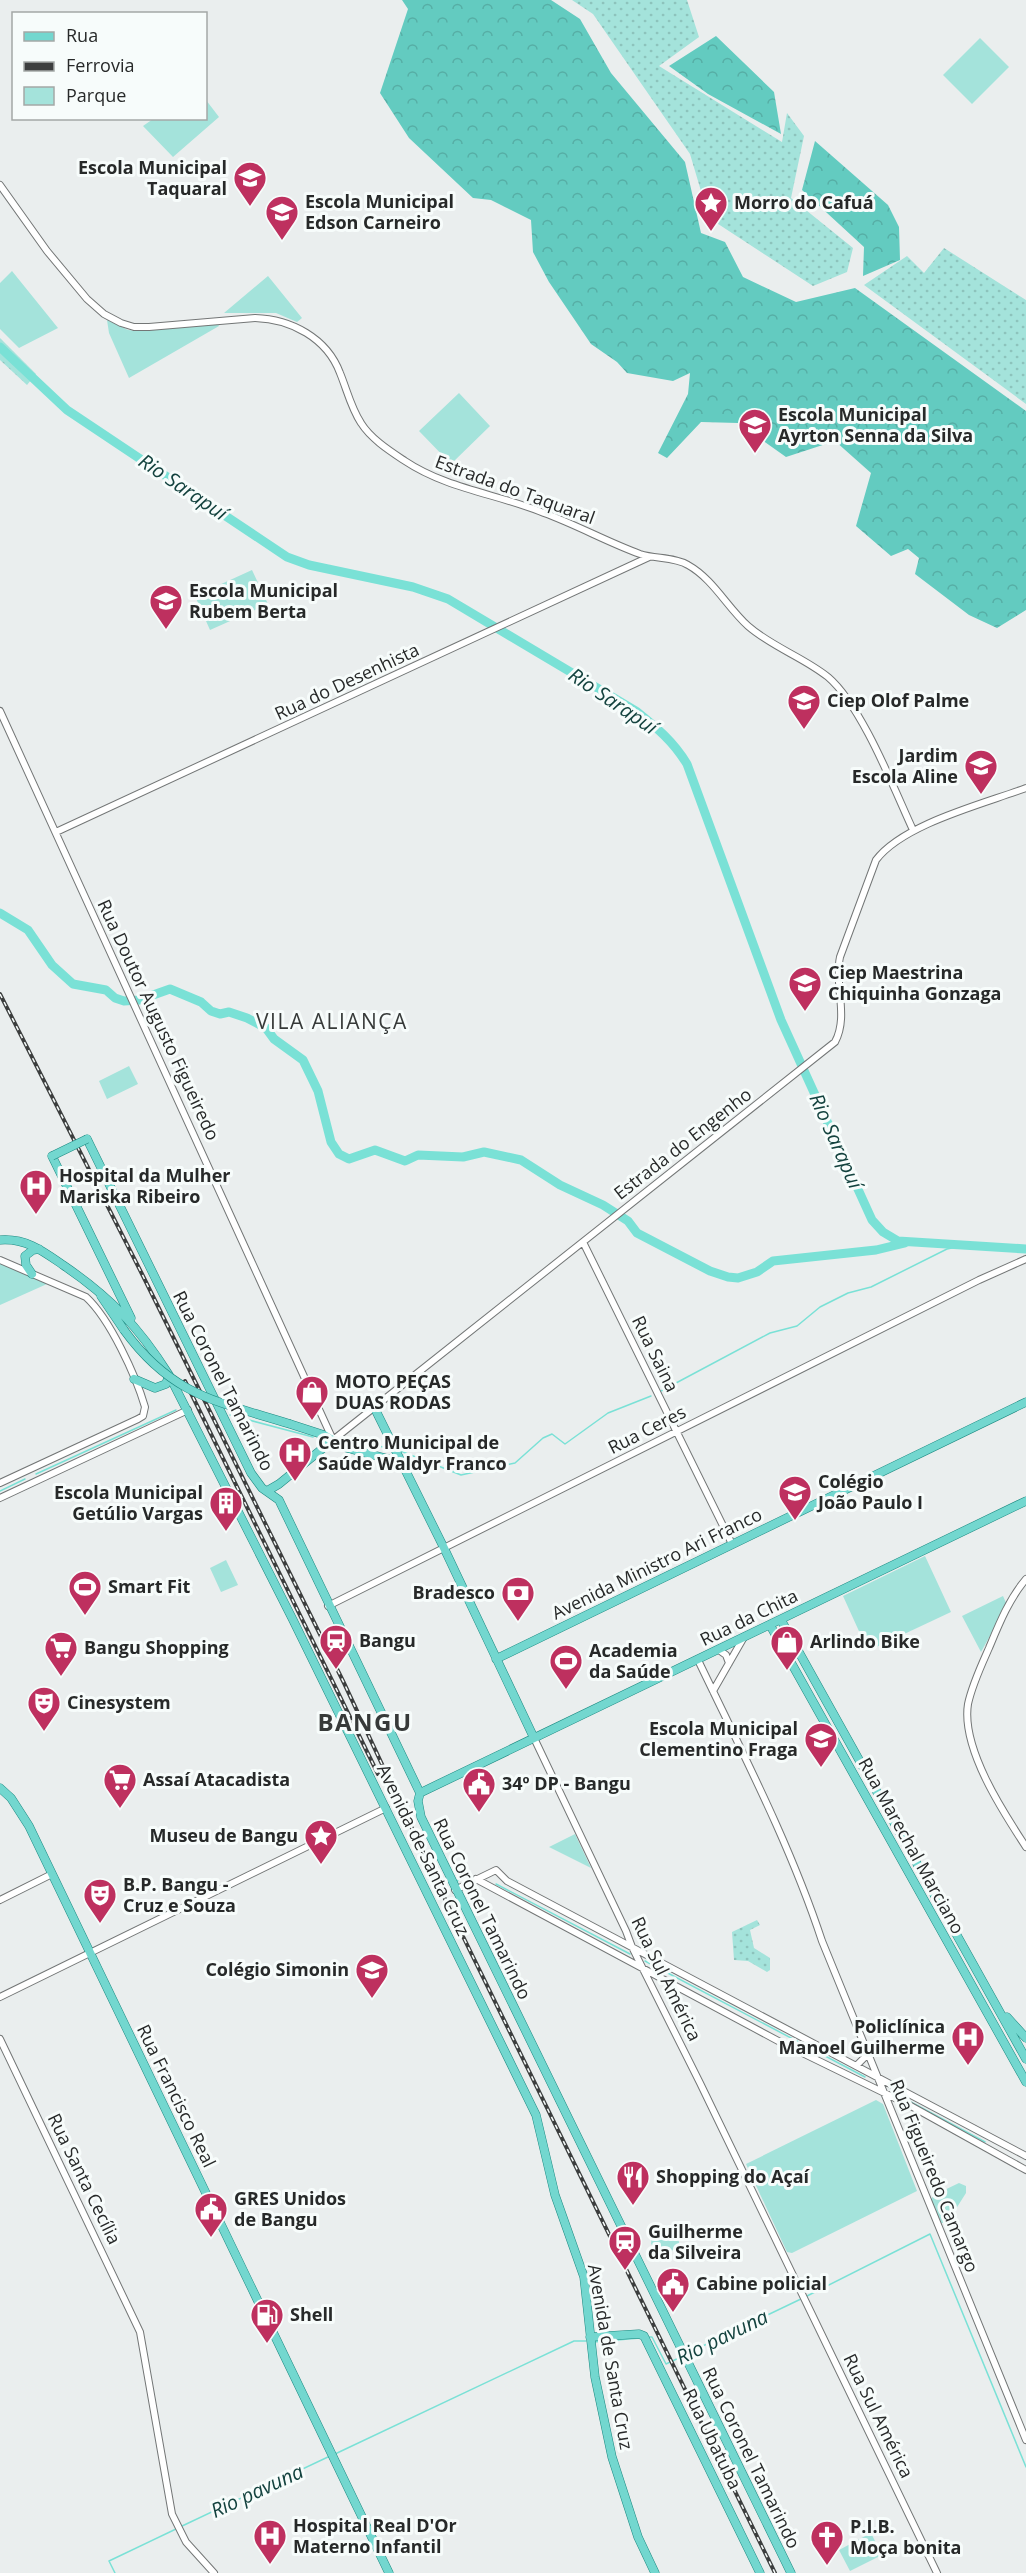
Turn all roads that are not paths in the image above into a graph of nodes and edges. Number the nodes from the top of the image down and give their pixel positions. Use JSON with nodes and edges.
{"nodes":[{"id":1,"x":0,"y":185,"type":"edge"},
{"id":2,"x":649,"y":557,"type":"junction"},
{"id":3,"x":0,"y":711,"type":"edge"},
{"id":4,"x":1026,"y":788,"type":"edge"},
{"id":5,"x":913,"y":831,"type":"junction"},
{"id":6,"x":56,"y":832,"type":"junction"},
{"id":7,"x":0,"y":1240,"type":"edge"},
{"id":8,"x":583,"y":1242,"type":"junction"},
{"id":9,"x":41,"y":1249,"type":"junction"},
{"id":10,"x":1026,"y":1259,"type":"edge"},
{"id":11,"x":0,"y":1260,"type":"edge"},
{"id":12,"x":32,"y":1274,"type":"junction"},
{"id":13,"x":91,"y":1283,"type":"junction"},
{"id":14,"x":138,"y":1333,"type":"junction"},
{"id":15,"x":169,"y":1375,"type":"junction"},
{"id":16,"x":134,"y":1379,"type":"junction"},
{"id":17,"x":1026,"y":1402,"type":"edge"},
{"id":18,"x":374,"y":1407,"type":"junction"},
{"id":19,"x":188,"y":1410,"type":"junction"},
{"id":20,"x":677,"y":1432,"type":"junction"},
{"id":21,"x":333,"y":1440,"type":"junction"},
{"id":22,"x":398,"y":1458,"type":"junction"},
{"id":23,"x":0,"y":1483,"type":"edge"},
{"id":24,"x":267,"y":1491,"type":"junction"},
{"id":25,"x":0,"y":1498,"type":"edge"},
{"id":26,"x":1026,"y":1501,"type":"edge"},
{"id":27,"x":732,"y":1544,"type":"junction"},
{"id":28,"x":444,"y":1548,"type":"junction"},
{"id":29,"x":1026,"y":1579,"type":"edge"},
{"id":30,"x":328,"y":1606,"type":"junction"},
{"id":31,"x":781,"y":1620,"type":"junction"},
{"id":32,"x":770,"y":1625,"type":"junction"},
{"id":33,"x":744,"y":1637,"type":"junction"},
{"id":34,"x":719,"y":1650,"type":"junction"},
{"id":35,"x":496,"y":1659,"type":"junction"},
{"id":36,"x":698,"y":1660,"type":"junction"},
{"id":37,"x":729,"y":1663,"type":"junction"},
{"id":38,"x":712,"y":1691,"type":"junction"},
{"id":39,"x":534,"y":1738,"type":"junction"},
{"id":40,"x":0,"y":1788,"type":"edge"},
{"id":41,"x":420,"y":1793,"type":"junction"},
{"id":42,"x":386,"y":1808,"type":"junction"},
{"id":43,"x":1026,"y":1847,"type":"edge"},
{"id":44,"x":52,"y":1874,"type":"junction"},
{"id":45,"x":476,"y":1879,"type":"junction"},
{"id":46,"x":455,"y":1890,"type":"junction"},
{"id":47,"x":0,"y":1900,"type":"edge"},
{"id":48,"x":632,"y":1947,"type":"junction"},
{"id":49,"x":90,"y":1953,"type":"junction"},
{"id":50,"x":644,"y":1968,"type":"junction"},
{"id":51,"x":0,"y":1997,"type":"edge"},
{"id":52,"x":994,"y":2001,"type":"junction"},
{"id":53,"x":1026,"y":2038,"type":"edge"},
{"id":54,"x":0,"y":2039,"type":"edge"},
{"id":55,"x":868,"y":2054,"type":"junction"},
{"id":56,"x":1026,"y":2059,"type":"edge"},
{"id":57,"x":856,"y":2066,"type":"junction"},
{"id":58,"x":878,"y":2078,"type":"junction"},
{"id":59,"x":1026,"y":2082,"type":"edge"},
{"id":60,"x":885,"y":2094,"type":"junction"},
{"id":61,"x":909,"y":2105,"type":"junction"},
{"id":62,"x":894,"y":2117,"type":"junction"},
{"id":63,"x":1026,"y":2156,"type":"edge"},
{"id":64,"x":1026,"y":2170,"type":"edge"},
{"id":65,"x":590,"y":2337,"type":"junction"},
{"id":66,"x":1026,"y":2440,"type":"edge"},
{"id":67,"x":214,"y":2573,"type":"edge"},
{"id":68,"x":389,"y":2573,"type":"edge"},
{"id":69,"x":656,"y":2573,"type":"edge"},
{"id":70,"x":760,"y":2573,"type":"edge"},
{"id":71,"x":791,"y":2573,"type":"edge"},
{"id":72,"x":937,"y":2573,"type":"edge"}],
"edges":[{"from":1,"to":2,"type":"street","name":"Estrada do Taquaral"},
{"from":2,"to":5,"type":"street","name":"Estrada do Taquaral"},
{"from":2,"to":6,"type":"street","name":"Rua do Desenhista"},
{"from":3,"to":6,"type":"street","name":"Rua Doutor Augusto Figueiredo"},
{"from":4,"to":5,"type":"street","name":"Estrada do Engenho"},
{"from":5,"to":8,"type":"street","name":"Estrada do Engenho"},
{"from":6,"to":21,"type":"street","name":"Rua Doutor Augusto Figueiredo"},
{"from":7,"to":9,"type":"main road","name":"Avenida de Santa Cruz"},
{"from":8,"to":18,"type":"street","name":"Estrada do Engenho"},
{"from":8,"to":20,"type":"street","name":"Rua Saina"},
{"from":9,"to":12,"type":"main road"},
{"from":9,"to":13,"type":"main road","name":"Avenida de Santa Cruz"},
{"from":10,"to":20,"type":"street","name":"Rua Ceres"},
{"from":11,"to":12,"type":"street"},
{"from":12,"to":16,"type":"street"},
{"from":13,"to":14,"type":"main road","name":"Avenida de Santa Cruz"},
{"from":13,"to":21,"type":"main road","bridge":true},
{"from":14,"to":15,"type":"main road","name":"Avenida de Santa Cruz"},
{"from":14,"to":24,"type":"main road","name":"Rua Coronel Tamarindo","bridge":true},
{"from":15,"to":16,"type":"main road"},
{"from":15,"to":19,"type":"main road","name":"Avenida de Santa Cruz"},
{"from":16,"to":23,"type":"street"},
{"from":17,"to":27,"type":"main road","name":"Avenida Ministro Ari Franco"},
{"from":18,"to":21,"type":"street","name":"Estrada do Engenho"},
{"from":18,"to":22,"type":"main road","name":"Rua Sul América"},
{"from":19,"to":25,"type":"street"},
{"from":19,"to":42,"type":"main road","name":"Avenida de Santa Cruz"},
{"from":20,"to":27,"type":"street","name":"Rua Saina"},
{"from":20,"to":28,"type":"street","name":"Rua Ceres"},
{"from":21,"to":22,"type":"main road"},
{"from":21,"to":24,"type":"main road","name":"Estrada do Engenho"},
{"from":22,"to":28,"type":"main road","name":"Rua Sul América"},
{"from":24,"to":30,"type":"main road","name":"Rua Coronel Tamarindo"},
{"from":26,"to":31,"type":"main road","name":"Rua da Chita"},
{"from":27,"to":35,"type":"main road","name":"Avenida Ministro Ari Franco"},
{"from":28,"to":30,"type":"street","name":"Rua Ceres"},
{"from":28,"to":35,"type":"main road","name":"Rua Sul América"},
{"from":29,"to":43,"type":"street"},
{"from":30,"to":41,"type":"main road","name":"Rua Coronel Tamarindo"},
{"from":31,"to":32,"type":"main road","name":"Rua da Chita"},
{"from":31,"to":52,"type":"main road","name":"Rua Marechal Marciano"},
{"from":32,"to":33,"type":"main road","name":"Rua da Chita"},
{"from":32,"to":59,"type":"main road","name":"Rua Marechal Marciano"},
{"from":33,"to":34,"type":"main road","name":"Rua da Chita"},
{"from":33,"to":37,"type":"street"},
{"from":34,"to":36,"type":"main road","name":"Rua da Chita"},
{"from":34,"to":37,"type":"street"},
{"from":35,"to":39,"type":"main road","name":"Rua Sul América"},
{"from":36,"to":38,"type":"street","name":"Rua Figueiredo Camargo"},
{"from":36,"to":39,"type":"main road","name":"Rua da Chita"},
{"from":37,"to":38,"type":"street"},
{"from":38,"to":55,"type":"street","name":"Rua Figueiredo Camargo"},
{"from":39,"to":41,"type":"main road","name":"Rua da Chita"},
{"from":39,"to":48,"type":"street","name":"Rua Sul América"},
{"from":40,"to":44,"type":"main road","name":"Rua Francisco Real"},
{"from":41,"to":46,"type":"main road","name":"Rua Coronel Tamarindo"},
{"from":42,"to":49,"type":"street"},
{"from":42,"to":65,"type":"main road","name":"Avenida de Santa Cruz"},
{"from":44,"to":47,"type":"street"},
{"from":44,"to":49,"type":"main road","name":"Rua Francisco Real"},
{"from":45,"to":46,"type":"street"},
{"from":45,"to":48,"type":"street"},
{"from":45,"to":50,"type":"street"},
{"from":46,"to":71,"type":"main road","name":"Rua Coronel Tamarindo"},
{"from":48,"to":50,"type":"street","name":"Rua Sul América"},
{"from":48,"to":57,"type":"street"},
{"from":49,"to":51,"type":"street"},
{"from":49,"to":68,"type":"main road","name":"Rua Francisco Real"},
{"from":50,"to":60,"type":"street"},
{"from":50,"to":72,"type":"street","name":"Rua Sul América"},
{"from":52,"to":53,"type":"main road"},
{"from":52,"to":56,"type":"main road","name":"Rua Marechal Marciano"},
{"from":54,"to":67,"type":"street","name":"Rua Santa Cecília"},
{"from":55,"to":57,"type":"street"},
{"from":55,"to":58,"type":"street","name":"Rua Figueiredo Camargo"},
{"from":57,"to":58,"type":"street"},
{"from":58,"to":60,"type":"street","name":"Rua Figueiredo Camargo"},
{"from":58,"to":63,"type":"street"},
{"from":60,"to":61,"type":"street"},
{"from":60,"to":62,"type":"street","name":"Rua Figueiredo Camargo"},
{"from":61,"to":62,"type":"street"},
{"from":61,"to":64,"type":"street"},
{"from":62,"to":66,"type":"street","name":"Rua Figueiredo Camargo"},
{"from":65,"to":69,"type":"main road","name":"Avenida de Santa Cruz"},
{"from":65,"to":70,"type":"main road","name":"Rua Ubatuba"}]}
